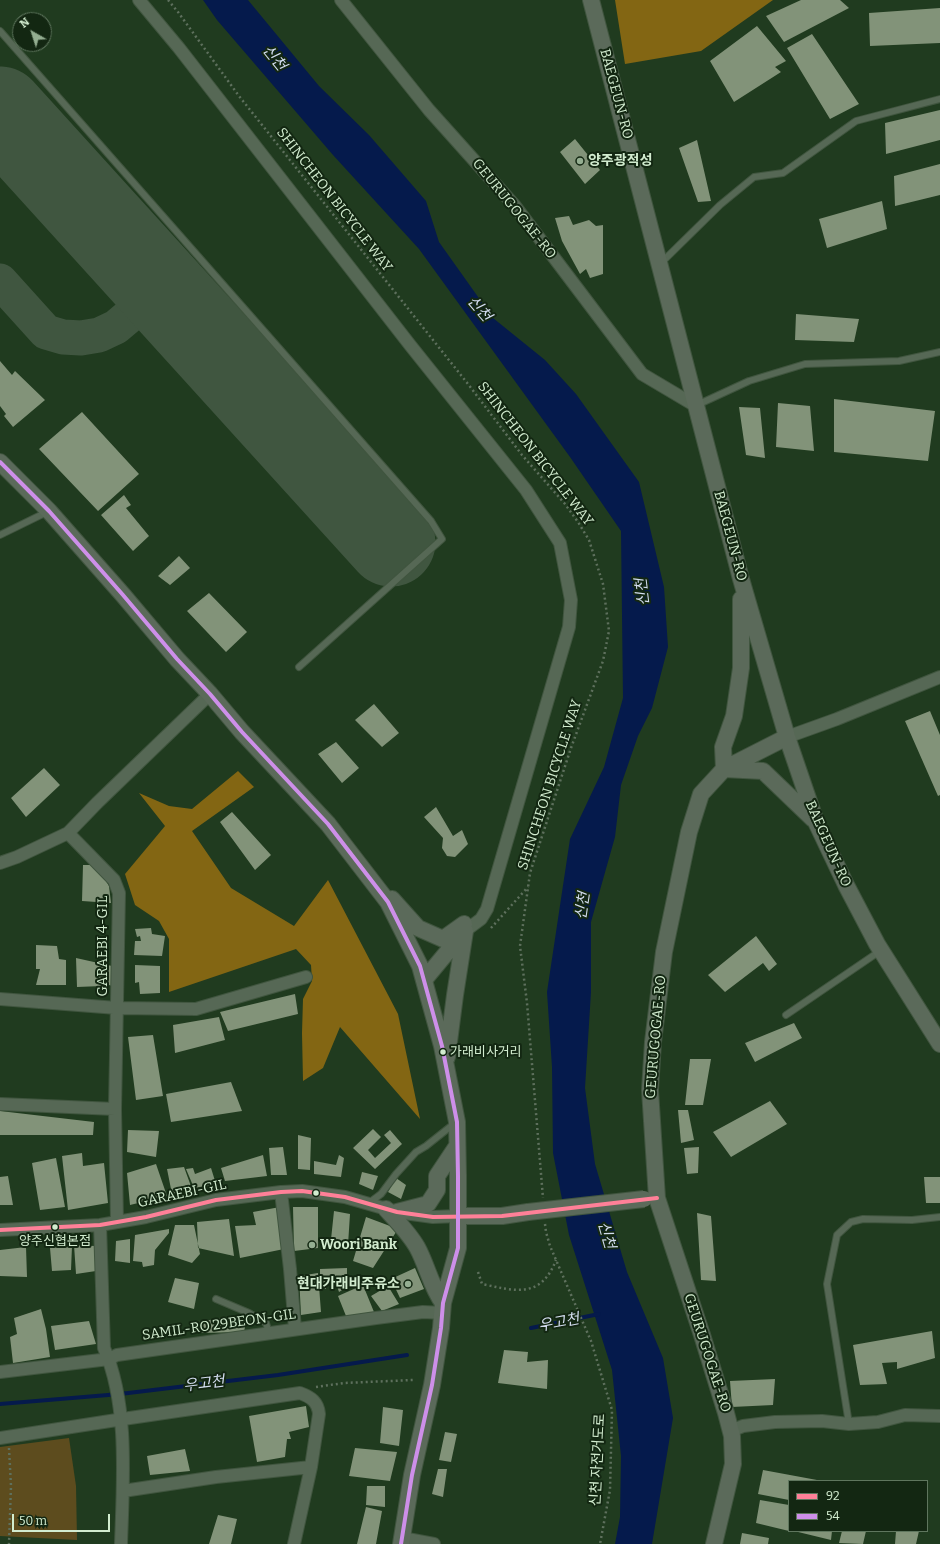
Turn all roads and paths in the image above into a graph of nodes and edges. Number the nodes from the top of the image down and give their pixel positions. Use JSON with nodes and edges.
{"nodes":[{"id":1,"x":139,"y":0,"type":"edge"},
{"id":2,"x":168,"y":0,"type":"edge"},
{"id":3,"x":341,"y":0,"type":"edge"},
{"id":4,"x":591,"y":0,"type":"edge"},
{"id":5,"x":0,"y":31,"type":"edge"},
{"id":6,"x":940,"y":99,"type":"edge"},
{"id":7,"x":660,"y":264,"type":"junction"},
{"id":8,"x":940,"y":352,"type":"edge"},
{"id":9,"x":696,"y":406,"type":"junction"},
{"id":10,"x":0,"y":462,"type":"edge"},
{"id":11,"x":48,"y":511,"type":"junction"},
{"id":12,"x":0,"y":536,"type":"edge"},
{"id":13,"x":741,"y":579,"type":"junction"},
{"id":14,"x":299,"y":667,"type":"dead end"},
{"id":15,"x":940,"y":677,"type":"edge"},
{"id":16,"x":210,"y":694,"type":"junction"},
{"id":17,"x":787,"y":738,"type":"junction"},
{"id":18,"x":724,"y":769,"type":"junction"},
{"id":19,"x":816,"y":822,"type":"junction"},
{"id":20,"x":68,"y":833,"type":"junction"},
{"id":21,"x":0,"y":863,"type":"edge"},
{"id":22,"x":367,"y":874,"type":"junction"},
{"id":23,"x":528,"y":886,"type":"junction"},
{"id":24,"x":465,"y":928,"type":"junction"},
{"id":25,"x":491,"y":928,"type":"dead end"},
{"id":26,"x":881,"y":950,"type":"junction"},
{"id":27,"x":306,"y":977,"type":"dead end"},
{"id":28,"x":424,"y":980,"type":"junction"},
{"id":29,"x":0,"y":999,"type":"edge"},
{"id":30,"x":117,"y":1008,"type":"junction"},
{"id":31,"x":786,"y":1015,"type":"dead end"},
{"id":32,"x":940,"y":1044,"type":"edge"},
{"id":33,"x":446,"y":1067,"type":"junction"},
{"id":34,"x":0,"y":1104,"type":"edge"},
{"id":35,"x":115,"y":1109,"type":"junction"},
{"id":36,"x":457,"y":1122,"type":"junction"},
{"id":37,"x":457,"y":1146,"type":"junction"},
{"id":38,"x":281,"y":1192,"type":"junction"},
{"id":39,"x":650,"y":1199,"type":"junction"},
{"id":40,"x":543,"y":1201,"type":"dead end"},
{"id":41,"x":369,"y":1204,"type":"junction"},
{"id":42,"x":391,"y":1210,"type":"junction"},
{"id":43,"x":458,"y":1216,"type":"junction"},
{"id":44,"x":544,"y":1216,"type":"dead end"},
{"id":45,"x":940,"y":1217,"type":"edge"},
{"id":46,"x":117,"y":1222,"type":"junction"},
{"id":47,"x":100,"y":1225,"type":"junction"},
{"id":48,"x":0,"y":1230,"type":"edge"},
{"id":49,"x":556,"y":1259,"type":"junction"},
{"id":50,"x":478,"y":1272,"type":"dead end"},
{"id":51,"x":216,"y":1299,"type":"dead end"},
{"id":52,"x":443,"y":1308,"type":"junction"},
{"id":53,"x":295,"y":1329,"type":"junction"},
{"id":54,"x":269,"y":1333,"type":"junction"},
{"id":55,"x":109,"y":1359,"type":"junction"},
{"id":56,"x":0,"y":1372,"type":"edge"},
{"id":57,"x":413,"y":1380,"type":"dead end"},
{"id":58,"x":310,"y":1388,"type":"dead end"},
{"id":59,"x":940,"y":1416,"type":"edge"},
{"id":60,"x":120,"y":1419,"type":"junction"},
{"id":61,"x":849,"y":1424,"type":"junction"},
{"id":62,"x":731,"y":1431,"type":"junction"},
{"id":63,"x":4,"y":1438,"type":"edge"},
{"id":64,"x":311,"y":1467,"type":"junction"},
{"id":65,"x":123,"y":1491,"type":"junction"},
{"id":66,"x":401,"y":1541,"type":"edge"},
{"id":67,"x":9,"y":1544,"type":"edge"},
{"id":68,"x":121,"y":1544,"type":"edge"},
{"id":69,"x":294,"y":1544,"type":"edge"},
{"id":70,"x":434,"y":1544,"type":"edge"},
{"id":71,"x":600,"y":1544,"type":"edge"},
{"id":72,"x":714,"y":1544,"type":"edge"}],
"edges":[{"from":1,"to":24,"type":"street"},
{"from":2,"to":23,"type":"path","name":"SHINCHEON BICYCLE WAY"},
{"from":3,"to":9,"type":"street","name":"GEURUGOGAE-RO"},
{"from":4,"to":7,"type":"main road","name":"BAEGEUN-RO"},
{"from":5,"to":14,"type":"lane"},
{"from":6,"to":7,"type":"lane"},
{"from":7,"to":9,"type":"main road","name":"BAEGEUN-RO"},
{"from":8,"to":9,"type":"lane"},
{"from":9,"to":13,"type":"main road","name":"BAEGEUN-RO"},
{"from":10,"to":11,"type":"main road"},
{"from":11,"to":12,"type":"lane"},
{"from":11,"to":16,"type":"main road"},
{"from":13,"to":17,"type":"main road","name":"BAEGEUN-RO"},
{"from":13,"to":18,"type":"main road"},
{"from":15,"to":17,"type":"street"},
{"from":16,"to":20,"type":"street"},
{"from":16,"to":22,"type":"main road"},
{"from":17,"to":18,"type":"main road","name":"GEURUGOGAE-RO"},
{"from":17,"to":19,"type":"main road","name":"BAEGEUN-RO"},
{"from":18,"to":19,"type":"main road"},
{"from":18,"to":39,"type":"main road","name":"GEURUGOGAE-RO"},
{"from":19,"to":26,"type":"main road","name":"BAEGEUN-RO"},
{"from":20,"to":21,"type":"street"},
{"from":20,"to":30,"type":"street","name":"GARAEBI 4-GIL"},
{"from":22,"to":24,"type":"main road"},
{"from":22,"to":28,"type":"main road"},
{"from":23,"to":25,"type":"path"},
{"from":23,"to":40,"type":"path","name":"SHINCHEON BICYCLE WAY"},
{"from":24,"to":28,"type":"main road"},
{"from":24,"to":33,"type":"main road"},
{"from":26,"to":31,"type":"lane"},
{"from":26,"to":32,"type":"main road","name":"BAEGEUN-RO"},
{"from":27,"to":30,"type":"street","name":"GARAEBI 4-GIL"},
{"from":28,"to":33,"type":"main road"},
{"from":29,"to":30,"type":"street","name":"GARAEBI 4-GIL"},
{"from":30,"to":35,"type":"street","name":"GARAEBI 4-GIL"},
{"from":33,"to":36,"type":"main road"},
{"from":34,"to":35,"type":"street"},
{"from":35,"to":46,"type":"street","name":"GARAEBI 4-GIL"},
{"from":36,"to":37,"type":"main road"},
{"from":36,"to":41,"type":"lane"},
{"from":37,"to":42,"type":"main road"},
{"from":37,"to":43,"type":"main road"},
{"from":38,"to":41,"type":"street","name":"GARAEBI-GIL"},
{"from":38,"to":46,"type":"street","name":"GARAEBI-GIL"},
{"from":38,"to":53,"type":"street"},
{"from":39,"to":43,"type":"main road","bridge":true},
{"from":39,"to":62,"type":"main road","name":"GEURUGOGAE-RO"},
{"from":41,"to":42,"type":"street","name":"GARAEBI-GIL"},
{"from":42,"to":43,"type":"street","name":"GARAEBI-GIL"},
{"from":42,"to":52,"type":"main road"},
{"from":43,"to":52,"type":"main road"},
{"from":44,"to":49,"type":"path"},
{"from":45,"to":61,"type":"lane"},
{"from":46,"to":47,"type":"street","name":"GARAEBI-GIL"},
{"from":47,"to":48,"type":"street","name":"GARAEBI-GIL"},
{"from":47,"to":55,"type":"street"},
{"from":49,"to":50,"type":"path"},
{"from":49,"to":71,"type":"path","name":"신천 자전거도로"},
{"from":51,"to":54,"type":"lane"},
{"from":52,"to":53,"type":"street","name":"SAMIL-RO 29BEON-GIL"},
{"from":52,"to":66,"type":"main road"},
{"from":53,"to":54,"type":"street","name":"SAMIL-RO 29BEON-GIL"},
{"from":54,"to":55,"type":"street","name":"SAMIL-RO 29BEON-GIL"},
{"from":55,"to":56,"type":"street","name":"SAMIL-RO 29BEON-GIL"},
{"from":55,"to":60,"type":"street"},
{"from":57,"to":58,"type":"path"},
{"from":59,"to":61,"type":"street"},
{"from":60,"to":63,"type":"street"},
{"from":60,"to":64,"type":"street"},
{"from":60,"to":65,"type":"street"},
{"from":61,"to":62,"type":"street"},
{"from":62,"to":72,"type":"main road","name":"GEURUGOGAE-RO"},
{"from":63,"to":67,"type":"path"},
{"from":64,"to":65,"type":"street"},
{"from":64,"to":69,"type":"street"},
{"from":65,"to":68,"type":"street"},
{"from":66,"to":70,"type":"street"}]}
